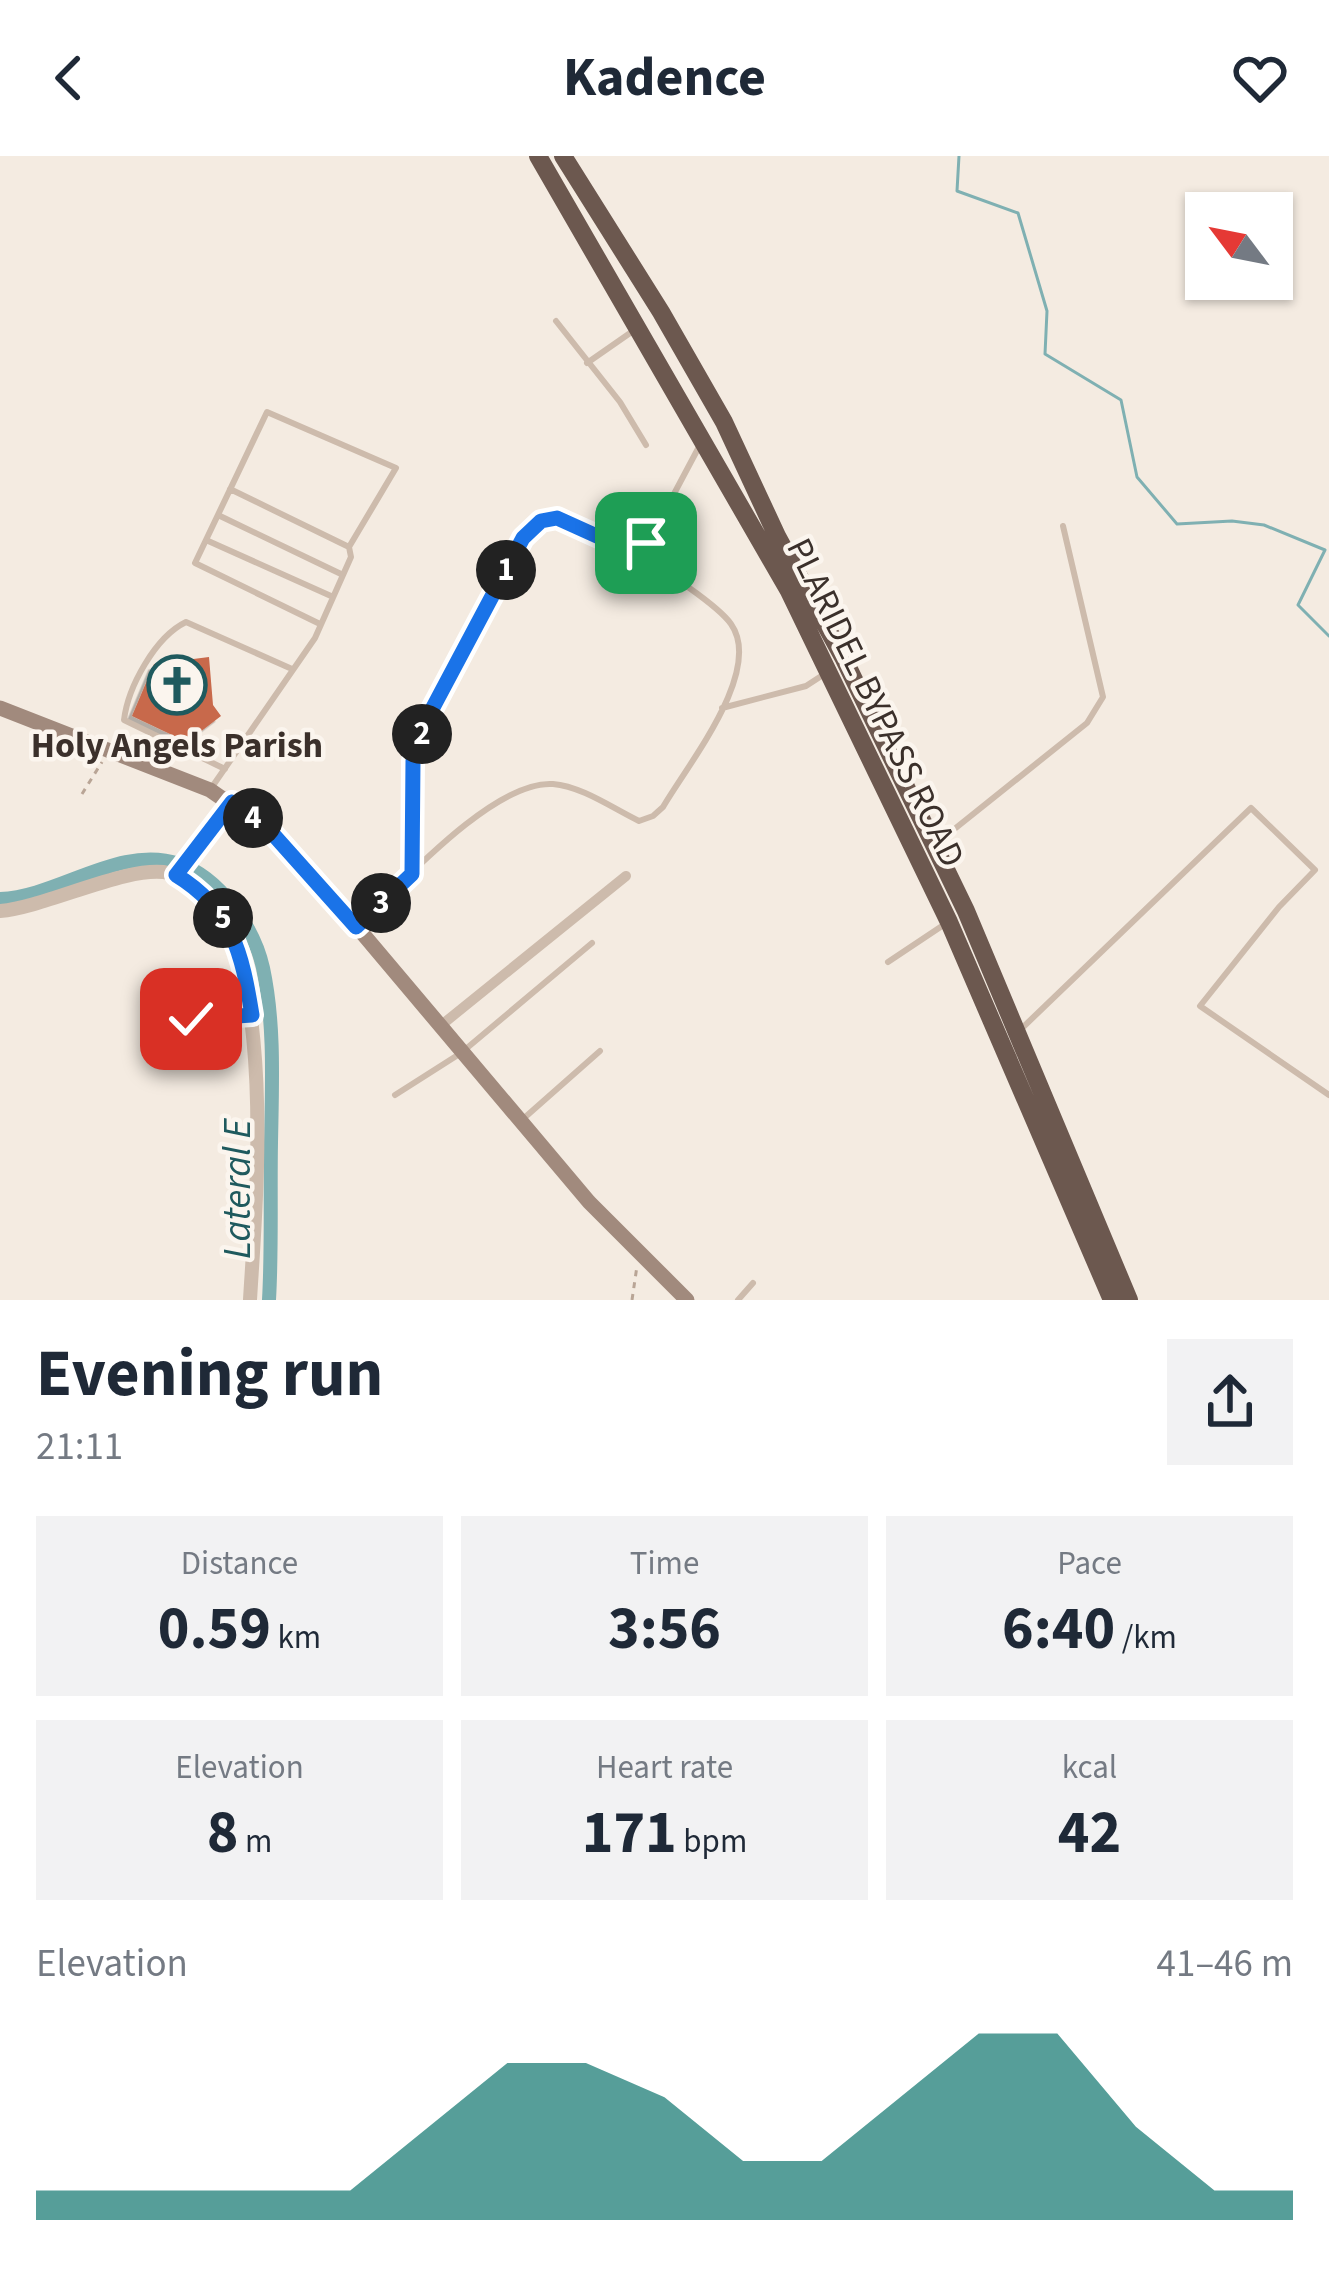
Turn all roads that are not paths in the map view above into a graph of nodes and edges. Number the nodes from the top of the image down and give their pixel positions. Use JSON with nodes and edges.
{"nodes":[{"id":1,"x":538,"y":156,"type":"edge"},
{"id":2,"x":563,"y":156,"type":"edge"},
{"id":3,"x":661,"y":312,"type":"junction"},
{"id":4,"x":556,"y":321,"type":"dead end"},
{"id":5,"x":637,"y":329,"type":"junction"},
{"id":6,"x":587,"y":363,"type":"junction"},
{"id":7,"x":702,"y":439,"type":"junction"},
{"id":8,"x":646,"y":446,"type":"dead end"},
{"id":9,"x":230,"y":489,"type":"junction"},
{"id":10,"x":218,"y":515,"type":"junction"},
{"id":11,"x":1063,"y":526,"type":"dead end"},
{"id":12,"x":206,"y":540,"type":"junction"},
{"id":13,"x":349,"y":547,"type":"junction"},
{"id":14,"x":641,"y":556,"type":"junction"},
{"id":15,"x":341,"y":574,"type":"junction"},
{"id":16,"x":331,"y":596,"type":"junction"},
{"id":17,"x":320,"y":624,"type":"junction"},
{"id":18,"x":836,"y":665,"type":"junction"},
{"id":19,"x":292,"y":669,"type":"junction"},
{"id":20,"x":0,"y":708,"type":"edge"},
{"id":21,"x":722,"y":708,"type":"junction"},
{"id":22,"x":225,"y":769,"type":"junction"},
{"id":23,"x":210,"y":790,"type":"junction"},
{"id":24,"x":232,"y":802,"type":"junction"},
{"id":25,"x":934,"y":845,"type":"junction"},
{"id":26,"x":180,"y":868,"type":"junction"},
{"id":27,"x":412,"y":874,"type":"junction"},
{"id":28,"x":626,"y":876,"type":"dead end"},
{"id":29,"x":0,"y":911,"type":"edge"},
{"id":30,"x":957,"y":916,"type":"junction"},
{"id":31,"x":356,"y":927,"type":"junction"},
{"id":32,"x":592,"y":943,"type":"dead end"},
{"id":33,"x":888,"y":962,"type":"dead end"},
{"id":34,"x":248,"y":987,"type":"junction"},
{"id":35,"x":213,"y":994,"type":"dead end"},
{"id":36,"x":252,"y":1015,"type":"junction"},
{"id":37,"x":191,"y":1019,"type":"dead end"},
{"id":38,"x":439,"y":1027,"type":"junction"},
{"id":39,"x":1015,"y":1034,"type":"junction"},
{"id":40,"x":600,"y":1051,"type":"dead end"},
{"id":41,"x":461,"y":1053,"type":"junction"},
{"id":42,"x":395,"y":1095,"type":"dead end"},
{"id":43,"x":1329,"y":1095,"type":"edge"},
{"id":44,"x":520,"y":1122,"type":"junction"},
{"id":45,"x":753,"y":1283,"type":"dead end"},
{"id":46,"x":250,"y":1300,"type":"edge"},
{"id":47,"x":687,"y":1300,"type":"edge"},
{"id":48,"x":738,"y":1300,"type":"edge"},
{"id":49,"x":1112,"y":1300,"type":"edge"},
{"id":50,"x":1129,"y":1300,"type":"edge"}],
"edges":[{"from":1,"to":5,"type":"highway","name":"PLARIDEL BYPASS ROAD"},
{"from":2,"to":3,"type":"highway","name":"PLARIDEL BYPASS ROAD"},
{"from":3,"to":5,"type":"highway"},
{"from":3,"to":18,"type":"highway","name":"PLARIDEL BYPASS ROAD"},
{"from":4,"to":6,"type":"lane"},
{"from":5,"to":6,"type":"lane"},
{"from":5,"to":7,"type":"highway","name":"PLARIDEL BYPASS ROAD"},
{"from":6,"to":8,"type":"lane"},
{"from":7,"to":14,"type":"lane"},
{"from":7,"to":18,"type":"highway","name":"PLARIDEL BYPASS ROAD"},
{"from":9,"to":10,"type":"lane"},
{"from":9,"to":13,"type":"lane"},
{"from":9,"to":13,"type":"lane"},
{"from":10,"to":12,"type":"lane"},
{"from":10,"to":15,"type":"lane"},
{"from":11,"to":25,"type":"lane"},
{"from":12,"to":16,"type":"lane"},
{"from":12,"to":17,"type":"lane"},
{"from":13,"to":15,"type":"lane"},
{"from":14,"to":21,"type":"lane"},
{"from":14,"to":27,"type":"lane"},
{"from":15,"to":16,"type":"lane"},
{"from":16,"to":17,"type":"lane"},
{"from":17,"to":19,"type":"lane"},
{"from":18,"to":21,"type":"lane"},
{"from":18,"to":25,"type":"highway","name":"PLARIDEL BYPASS ROAD"},
{"from":18,"to":30,"type":"highway","name":"PLARIDEL BYPASS ROAD"},
{"from":19,"to":22,"type":"lane"},
{"from":19,"to":22,"type":"lane"},
{"from":20,"to":23,"type":"main road"},
{"from":21,"to":27,"type":"lane"},
{"from":22,"to":23,"type":"lane"},
{"from":23,"to":24,"type":"main road"},
{"from":24,"to":26,"type":"street"},
{"from":24,"to":31,"type":"main road"},
{"from":25,"to":30,"type":"highway","name":"PLARIDEL BYPASS ROAD"},
{"from":26,"to":29,"type":"street"},
{"from":26,"to":34,"type":"street"},
{"from":27,"to":31,"type":"lane"},
{"from":28,"to":38,"type":"street"},
{"from":30,"to":33,"type":"lane"},
{"from":30,"to":39,"type":"highway","name":"PLARIDEL BYPASS ROAD"},
{"from":30,"to":49,"type":"highway","name":"PLARIDEL BYPASS ROAD"},
{"from":31,"to":38,"type":"main road"},
{"from":32,"to":41,"type":"lane"},
{"from":34,"to":35,"type":"lane"},
{"from":34,"to":36,"type":"street"},
{"from":36,"to":37,"type":"lane"},
{"from":36,"to":46,"type":"street"},
{"from":38,"to":41,"type":"main road"},
{"from":39,"to":43,"type":"lane"},
{"from":39,"to":50,"type":"highway","name":"PLARIDEL BYPASS ROAD"},
{"from":40,"to":44,"type":"lane"},
{"from":41,"to":42,"type":"lane"},
{"from":41,"to":44,"type":"main road"},
{"from":44,"to":47,"type":"main road"},
{"from":45,"to":48,"type":"lane"}]}
